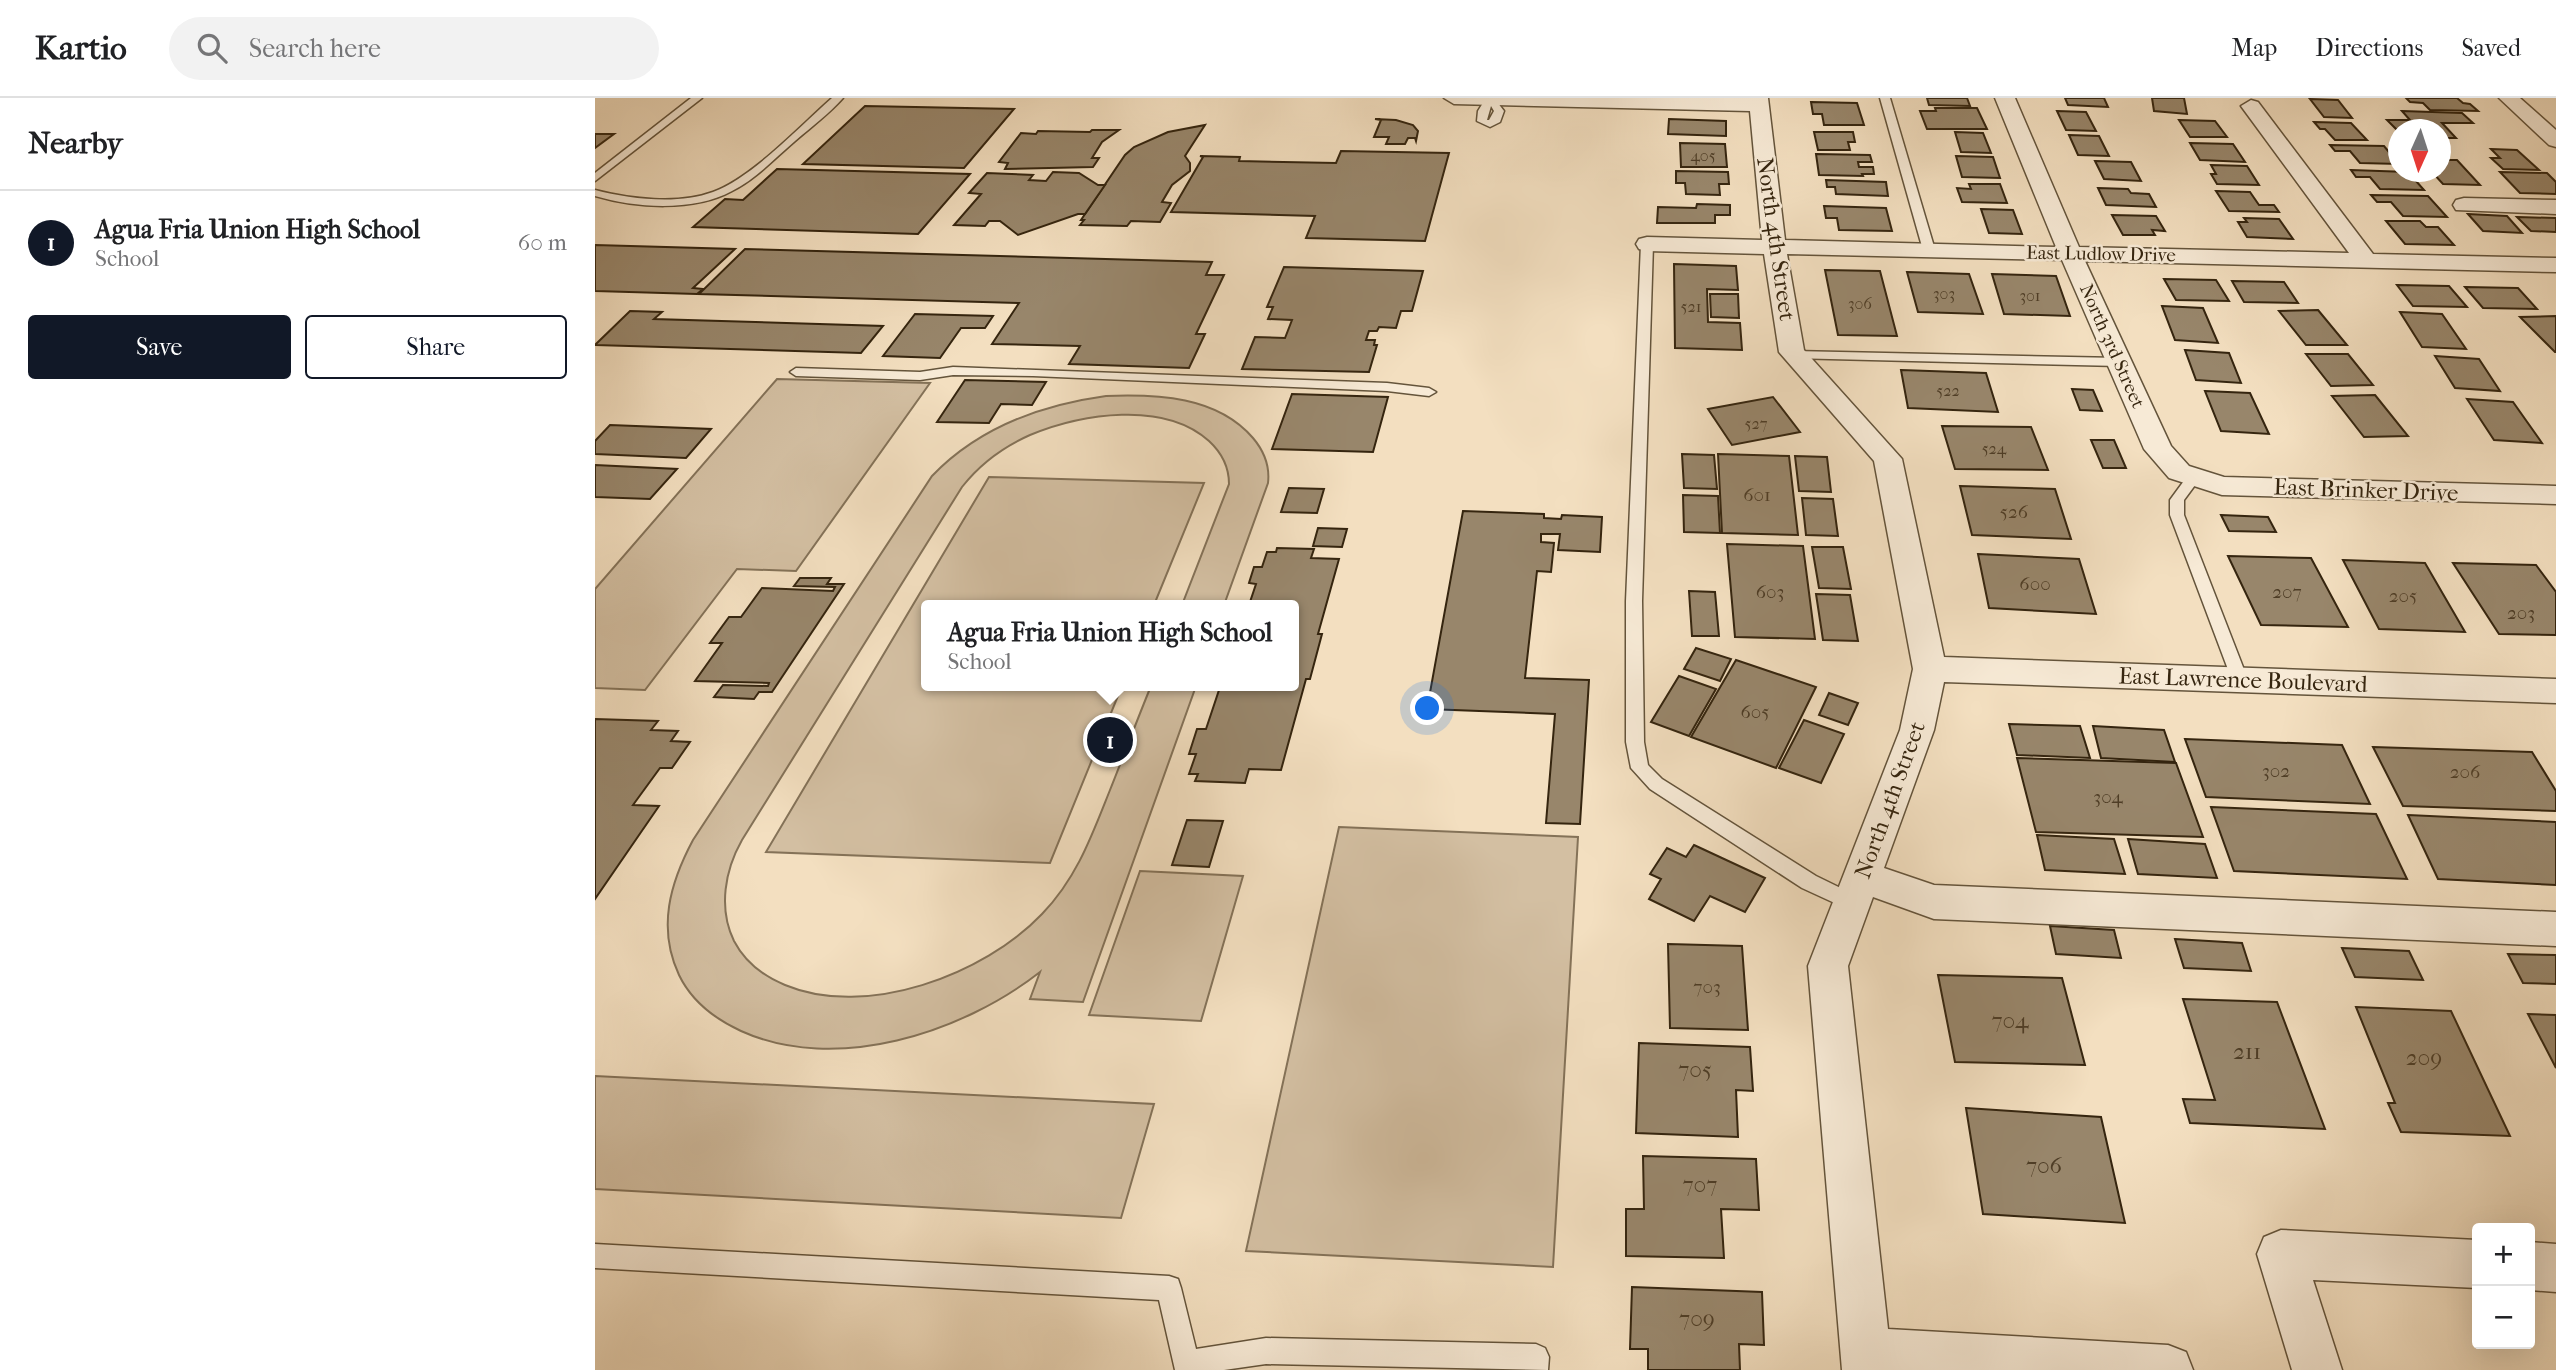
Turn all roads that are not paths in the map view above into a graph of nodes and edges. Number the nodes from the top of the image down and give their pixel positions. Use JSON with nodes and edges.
{"nodes":[{"id":1,"x":697,"y":98,"type":"edge"},
{"id":2,"x":838,"y":98,"type":"edge"},
{"id":3,"x":1454,"y":98,"type":"edge"},
{"id":4,"x":1490,"y":98,"type":"edge"},
{"id":5,"x":1885,"y":98,"type":"edge"},
{"id":6,"x":2005,"y":98,"type":"edge"},
{"id":7,"x":2509,"y":98,"type":"edge"},
{"id":8,"x":1635,"y":100,"type":"edge"},
{"id":9,"x":1758,"y":101,"type":"edge"},
{"id":10,"x":2251,"y":106,"type":"dead end"},
{"id":11,"x":2556,"y":141,"type":"edge"},
{"id":12,"x":595,"y":178,"type":"edge"},
{"id":13,"x":595,"y":193,"type":"edge"},
{"id":14,"x":2464,"y":205,"type":"dead end"},
{"id":15,"x":2556,"y":207,"type":"edge"},
{"id":16,"x":1647,"y":244,"type":"joint"},
{"id":17,"x":1774,"y":247,"type":"junction"},
{"id":18,"x":1929,"y":250,"type":"junction"},
{"id":19,"x":2070,"y":253,"type":"junction"},
{"id":20,"x":2366,"y":260,"type":"junction"},
{"id":21,"x":2556,"y":265,"type":"edge"},
{"id":22,"x":1794,"y":355,"type":"junction"},
{"id":23,"x":2119,"y":362,"type":"junction"},
{"id":24,"x":796,"y":372,"type":"dead end"},
{"id":25,"x":1429,"y":392,"type":"dead end"},
{"id":26,"x":2186,"y":475,"type":"junction"},
{"id":27,"x":2556,"y":495,"type":"edge"},
{"id":28,"x":1930,"y":669,"type":"junction"},
{"id":29,"x":2240,"y":680,"type":"junction"},
{"id":30,"x":2556,"y":691,"type":"edge"},
{"id":31,"x":1857,"y":890,"type":"junction"},
{"id":32,"x":2556,"y":929,"type":"edge"},
{"id":33,"x":595,"y":1256,"type":"edge"},
{"id":34,"x":2472,"y":1264,"type":"edge"},
{"id":35,"x":2535,"y":1266,"type":"edge"},
{"id":36,"x":2556,"y":1268,"type":"edge"},
{"id":37,"x":1866,"y":1362,"type":"edge"},
{"id":38,"x":1188,"y":1367,"type":"edge"},
{"id":39,"x":1535,"y":1370,"type":"edge"},
{"id":40,"x":2168,"y":1370,"type":"edge"},
{"id":41,"x":2317,"y":1370,"type":"edge"}],
"edges":[{"from":1,"to":12,"type":"lane"},
{"from":2,"to":13,"type":"lane"},
{"from":3,"to":4,"type":"street"},
{"from":4,"to":8,"type":"street"},
{"from":5,"to":18,"type":"lane"},
{"from":6,"to":19,"type":"street","name":"North 3rd Street"},
{"from":7,"to":11,"type":"street"},
{"from":8,"to":9,"type":"street"},
{"from":9,"to":17,"type":"street","name":"North 4th Street"},
{"from":10,"to":20,"type":"street"},
{"from":14,"to":15,"type":"street"},
{"from":16,"to":17,"type":"street","name":"East Ludlow Drive"},
{"from":16,"to":31,"type":"lane"},
{"from":17,"to":18,"type":"street","name":"East Ludlow Drive"},
{"from":17,"to":22,"type":"street","name":"North 4th Street"},
{"from":18,"to":19,"type":"street","name":"East Ludlow Drive"},
{"from":19,"to":20,"type":"street","name":"East Ludlow Drive"},
{"from":19,"to":23,"type":"street","name":"North 3rd Street"},
{"from":20,"to":21,"type":"street","name":"East Ludlow Drive"},
{"from":22,"to":23,"type":"lane"},
{"from":22,"to":28,"type":"street","name":"North 4th Street"},
{"from":23,"to":26,"type":"street","name":"North 3rd Street"},
{"from":24,"to":25,"type":"lane"},
{"from":26,"to":27,"type":"street","name":"East Brinker Drive"},
{"from":26,"to":29,"type":"lane"},
{"from":28,"to":29,"type":"street","name":"East Lawrence Boulevard"},
{"from":28,"to":31,"type":"street","name":"North 4th Street"},
{"from":29,"to":30,"type":"street","name":"East Lawrence Boulevard"},
{"from":31,"to":32,"type":"street"},
{"from":31,"to":37,"type":"street","name":"North 4th Street"},
{"from":33,"to":38,"type":"lane"},
{"from":34,"to":41,"type":"street"},
{"from":35,"to":36,"type":"street"},
{"from":37,"to":40,"type":"street"},
{"from":38,"to":39,"type":"lane"}]}
